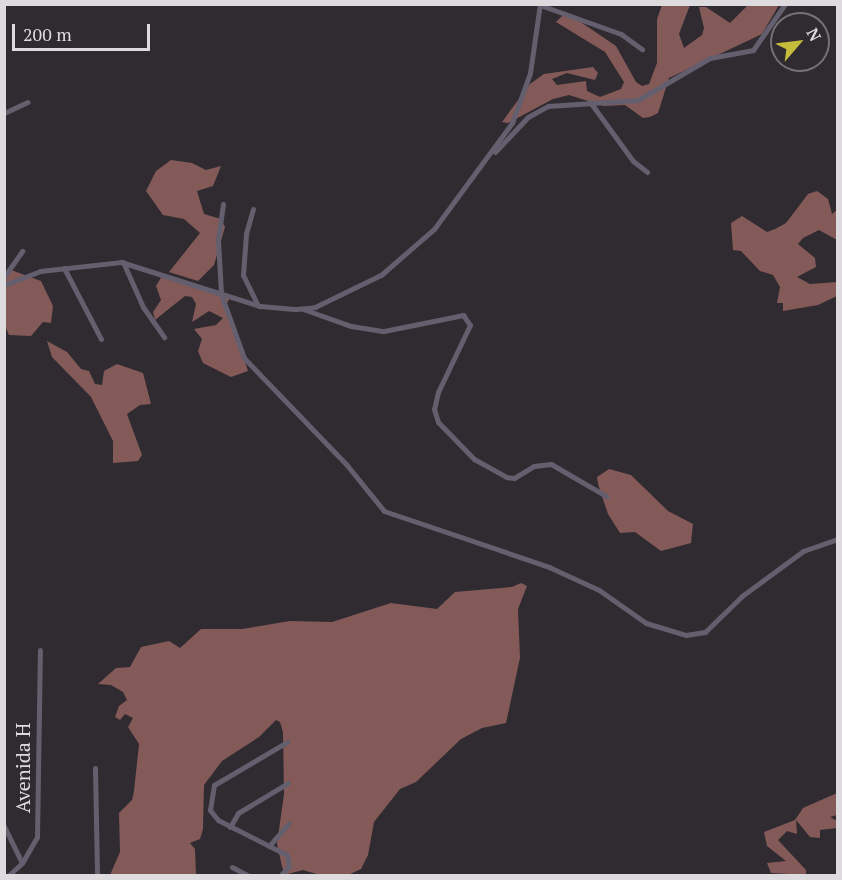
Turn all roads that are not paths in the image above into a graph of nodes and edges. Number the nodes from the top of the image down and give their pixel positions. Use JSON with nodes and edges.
{"nodes":[{"id":1,"x":784,"y":4,"type":"edge"},
{"id":2,"x":540,"y":5,"type":"edge"},
{"id":3,"x":642,"y":49,"type":"dead end"},
{"id":4,"x":28,"y":102,"type":"dead end"},
{"id":5,"x":590,"y":102,"type":"junction"},
{"id":6,"x":4,"y":113,"type":"edge"},
{"id":7,"x":489,"y":157,"type":"junction"},
{"id":8,"x":647,"y":172,"type":"dead end"},
{"id":9,"x":223,"y":204,"type":"dead end"},
{"id":10,"x":253,"y":208,"type":"dead end"},
{"id":11,"x":22,"y":251,"type":"dead end"},
{"id":12,"x":123,"y":262,"type":"junction"},
{"id":13,"x":64,"y":268,"type":"junction"},
{"id":14,"x":4,"y":277,"type":"edge"},
{"id":15,"x":4,"y":285,"type":"edge"},
{"id":16,"x":221,"y":294,"type":"junction"},
{"id":17,"x":258,"y":306,"type":"junction"},
{"id":18,"x":302,"y":308,"type":"junction"},
{"id":19,"x":164,"y":337,"type":"dead end"},
{"id":20,"x":101,"y":339,"type":"dead end"},
{"id":21,"x":606,"y":496,"type":"dead end"},
{"id":22,"x":837,"y":539,"type":"edge"},
{"id":23,"x":40,"y":650,"type":"dead end"},
{"id":24,"x":287,"y":742,"type":"dead end"},
{"id":25,"x":95,"y":768,"type":"dead end"},
{"id":26,"x":288,"y":783,"type":"dead end"},
{"id":27,"x":289,"y":823,"type":"dead end"},
{"id":28,"x":4,"y":826,"type":"edge"},
{"id":29,"x":230,"y":827,"type":"junction"},
{"id":30,"x":269,"y":846,"type":"junction"},
{"id":31,"x":22,"y":863,"type":"junction"},
{"id":32,"x":232,"y":867,"type":"dead end"},
{"id":33,"x":8,"y":876,"type":"edge"},
{"id":34,"x":97,"y":876,"type":"edge"},
{"id":35,"x":249,"y":876,"type":"edge"},
{"id":36,"x":280,"y":876,"type":"edge"}],
"edges":[{"from":1,"to":5,"type":"street"},
{"from":2,"to":3,"type":"street"},
{"from":2,"to":7,"type":"street"},
{"from":4,"to":6,"type":"street"},
{"from":5,"to":7,"type":"street"},
{"from":5,"to":8,"type":"street"},
{"from":7,"to":18,"type":"street"},
{"from":9,"to":16,"type":"street"},
{"from":10,"to":17,"type":"street"},
{"from":11,"to":14,"type":"street"},
{"from":12,"to":13,"type":"street"},
{"from":12,"to":16,"type":"street"},
{"from":12,"to":19,"type":"street"},
{"from":13,"to":15,"type":"street"},
{"from":13,"to":20,"type":"street"},
{"from":16,"to":17,"type":"street"},
{"from":16,"to":22,"type":"street"},
{"from":17,"to":18,"type":"street"},
{"from":18,"to":21,"type":"street"},
{"from":23,"to":31,"type":"street","name":"Avenida H"},
{"from":24,"to":29,"type":"street"},
{"from":25,"to":34,"type":"street"},
{"from":26,"to":29,"type":"street"},
{"from":27,"to":30,"type":"street"},
{"from":28,"to":31,"type":"street"},
{"from":29,"to":30,"type":"street"},
{"from":30,"to":36,"type":"street"},
{"from":31,"to":33,"type":"street","name":"Avenida H"},
{"from":32,"to":35,"type":"street"}]}
